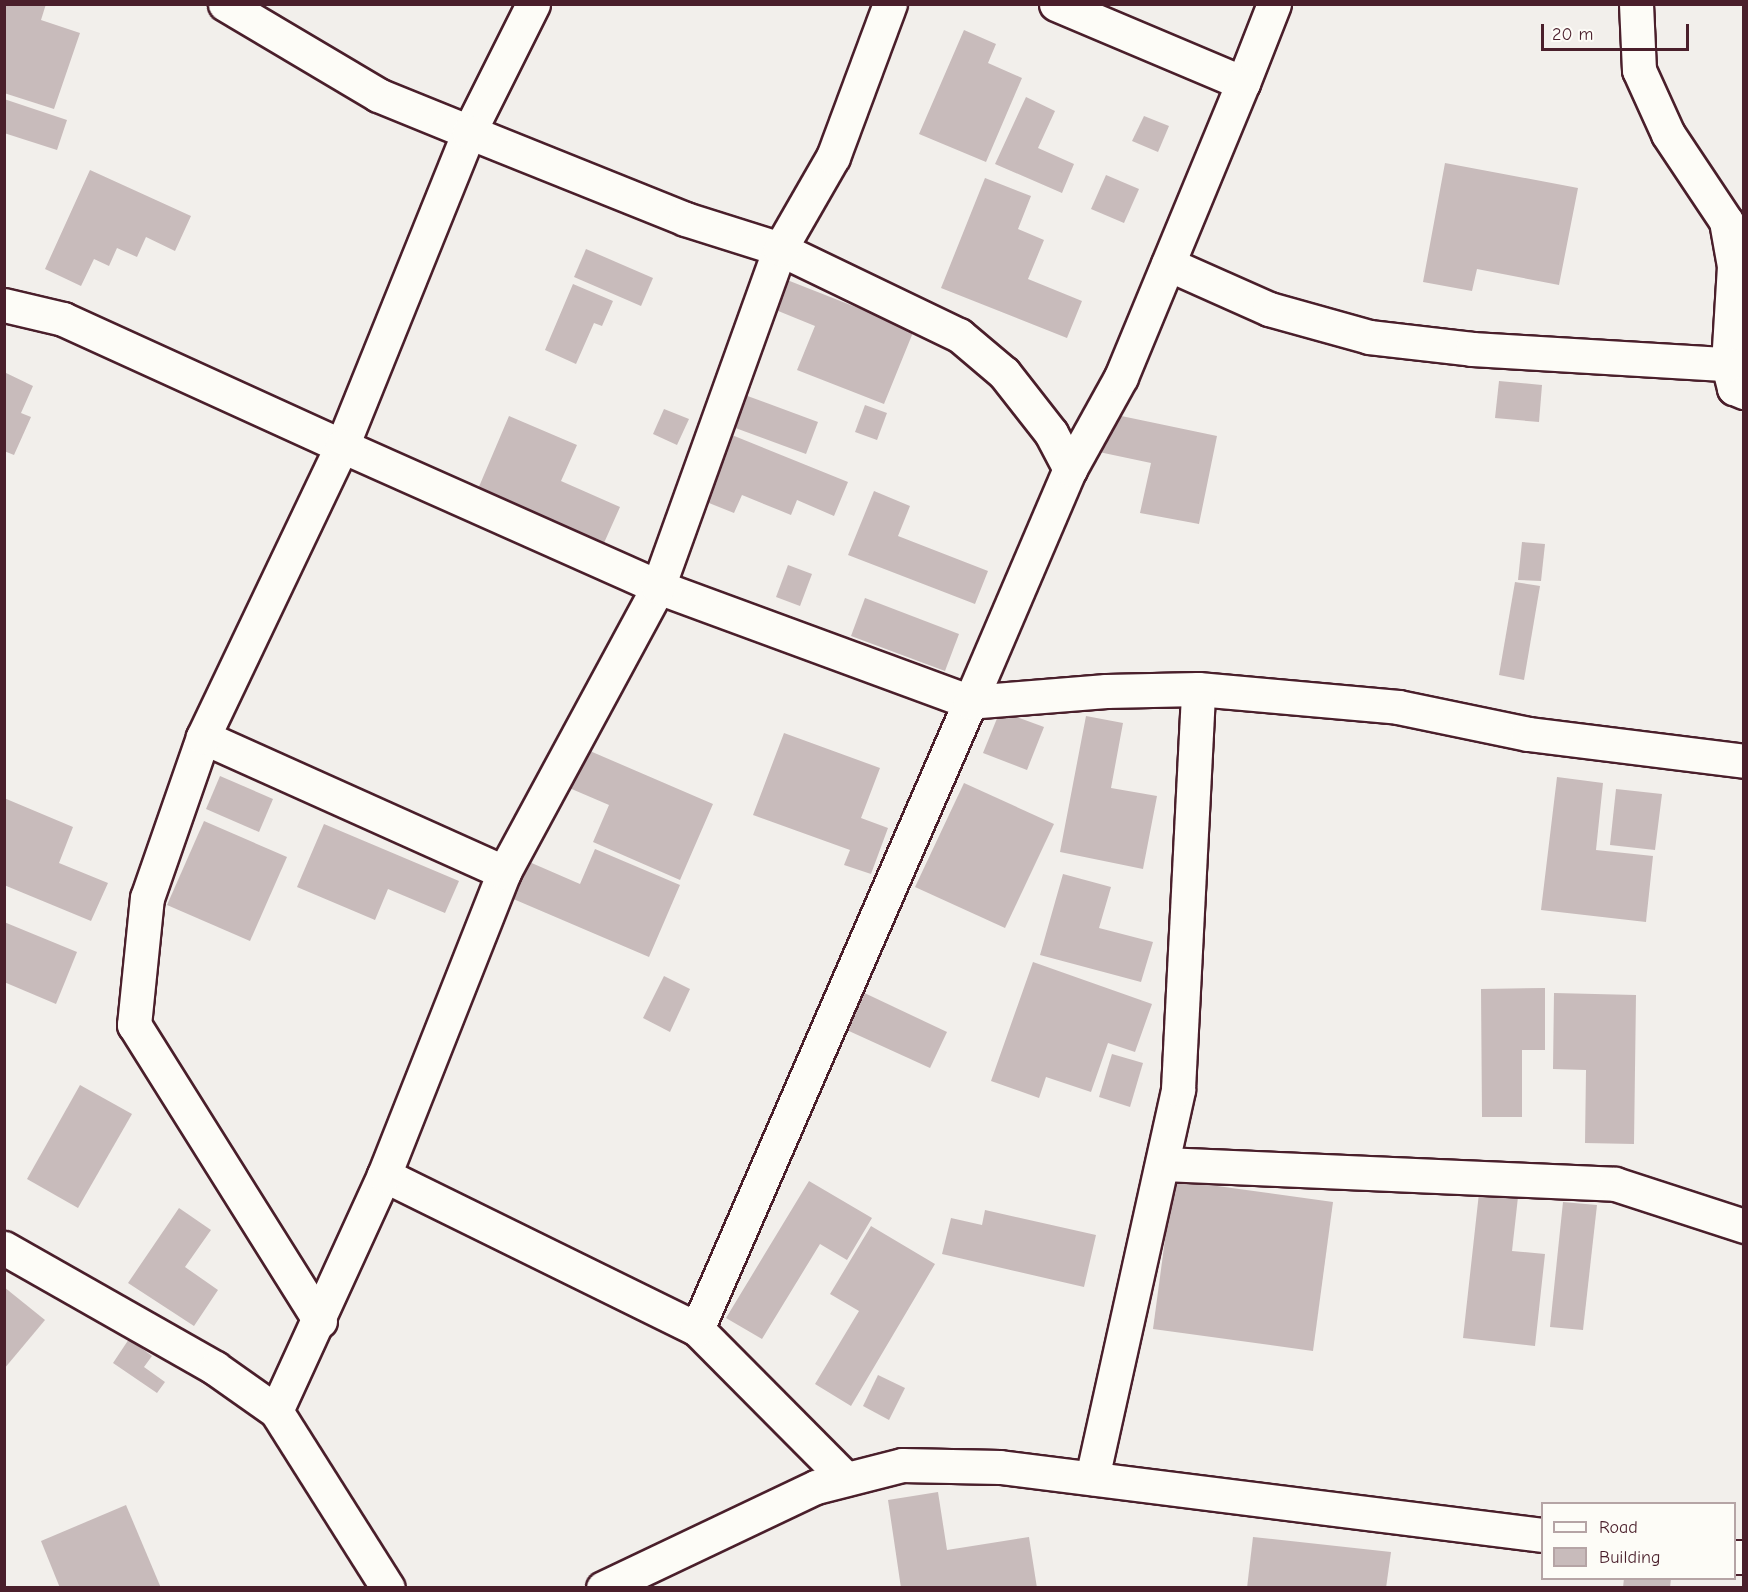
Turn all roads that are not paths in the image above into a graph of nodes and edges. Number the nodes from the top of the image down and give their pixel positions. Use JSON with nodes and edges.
{"nodes":[{"id":1,"x":225,"y":4,"type":"edge"},
{"id":2,"x":533,"y":4,"type":"edge"},
{"id":3,"x":890,"y":4,"type":"edge"},
{"id":4,"x":1056,"y":4,"type":"edge"},
{"id":5,"x":1274,"y":4,"type":"edge"},
{"id":6,"x":1636,"y":4,"type":"edge"},
{"id":7,"x":1243,"y":83,"type":"junction"},
{"id":8,"x":468,"y":132,"type":"junction"},
{"id":9,"x":780,"y":249,"type":"junction"},
{"id":10,"x":1168,"y":264,"type":"junction"},
{"id":11,"x":4,"y":305,"type":"edge"},
{"id":12,"x":1728,"y":364,"type":"junction"},
{"id":13,"x":1743,"y":393,"type":"edge"},
{"id":14,"x":342,"y":446,"type":"junction"},
{"id":15,"x":1070,"y":469,"type":"junction"},
{"id":16,"x":657,"y":587,"type":"junction"},
{"id":17,"x":1198,"y":689,"type":"junction"},
{"id":18,"x":970,"y":702,"type":"junction"},
{"id":19,"x":202,"y":737,"type":"junction"},
{"id":20,"x":1743,"y":762,"type":"edge"},
{"id":21,"x":504,"y":872,"type":"junction"},
{"id":22,"x":1163,"y":1164,"type":"junction"},
{"id":23,"x":384,"y":1175,"type":"junction"},
{"id":24,"x":1743,"y":1226,"type":"edge"},
{"id":25,"x":4,"y":1248,"type":"edge"},
{"id":26,"x":320,"y":1321,"type":"junction"},
{"id":27,"x":697,"y":1329,"type":"junction"},
{"id":28,"x":276,"y":1411,"type":"junction"},
{"id":29,"x":1092,"y":1478,"type":"junction"},
{"id":30,"x":846,"y":1479,"type":"junction"},
{"id":31,"x":1541,"y":1535,"type":"edge"},
{"id":32,"x":388,"y":1587,"type":"edge"},
{"id":33,"x":603,"y":1587,"type":"edge"}],
"edges":[{"from":1,"to":8,"type":"street"},
{"from":2,"to":8,"type":"street"},
{"from":3,"to":9,"type":"street"},
{"from":4,"to":7,"type":"street"},
{"from":5,"to":7,"type":"street"},
{"from":6,"to":12,"type":"street"},
{"from":7,"to":10,"type":"street"},
{"from":8,"to":9,"type":"street"},
{"from":8,"to":14,"type":"street"},
{"from":9,"to":15,"type":"street"},
{"from":9,"to":16,"type":"street"},
{"from":10,"to":12,"type":"street"},
{"from":10,"to":15,"type":"street"},
{"from":11,"to":14,"type":"street"},
{"from":12,"to":13,"type":"street"},
{"from":14,"to":16,"type":"street"},
{"from":14,"to":19,"type":"street"},
{"from":15,"to":18,"type":"street"},
{"from":16,"to":18,"type":"street"},
{"from":16,"to":21,"type":"street"},
{"from":17,"to":18,"type":"street"},
{"from":17,"to":20,"type":"street"},
{"from":17,"to":22,"type":"street"},
{"from":18,"to":27,"type":"street"},
{"from":19,"to":21,"type":"street"},
{"from":19,"to":26,"type":"street"},
{"from":21,"to":23,"type":"street"},
{"from":22,"to":24,"type":"street"},
{"from":22,"to":29,"type":"street"},
{"from":23,"to":26,"type":"street"},
{"from":23,"to":27,"type":"street"},
{"from":25,"to":28,"type":"street"},
{"from":26,"to":28,"type":"street"},
{"from":27,"to":30,"type":"street"},
{"from":28,"to":32,"type":"street"},
{"from":29,"to":30,"type":"street"},
{"from":29,"to":31,"type":"street"},
{"from":30,"to":33,"type":"street"}]}
